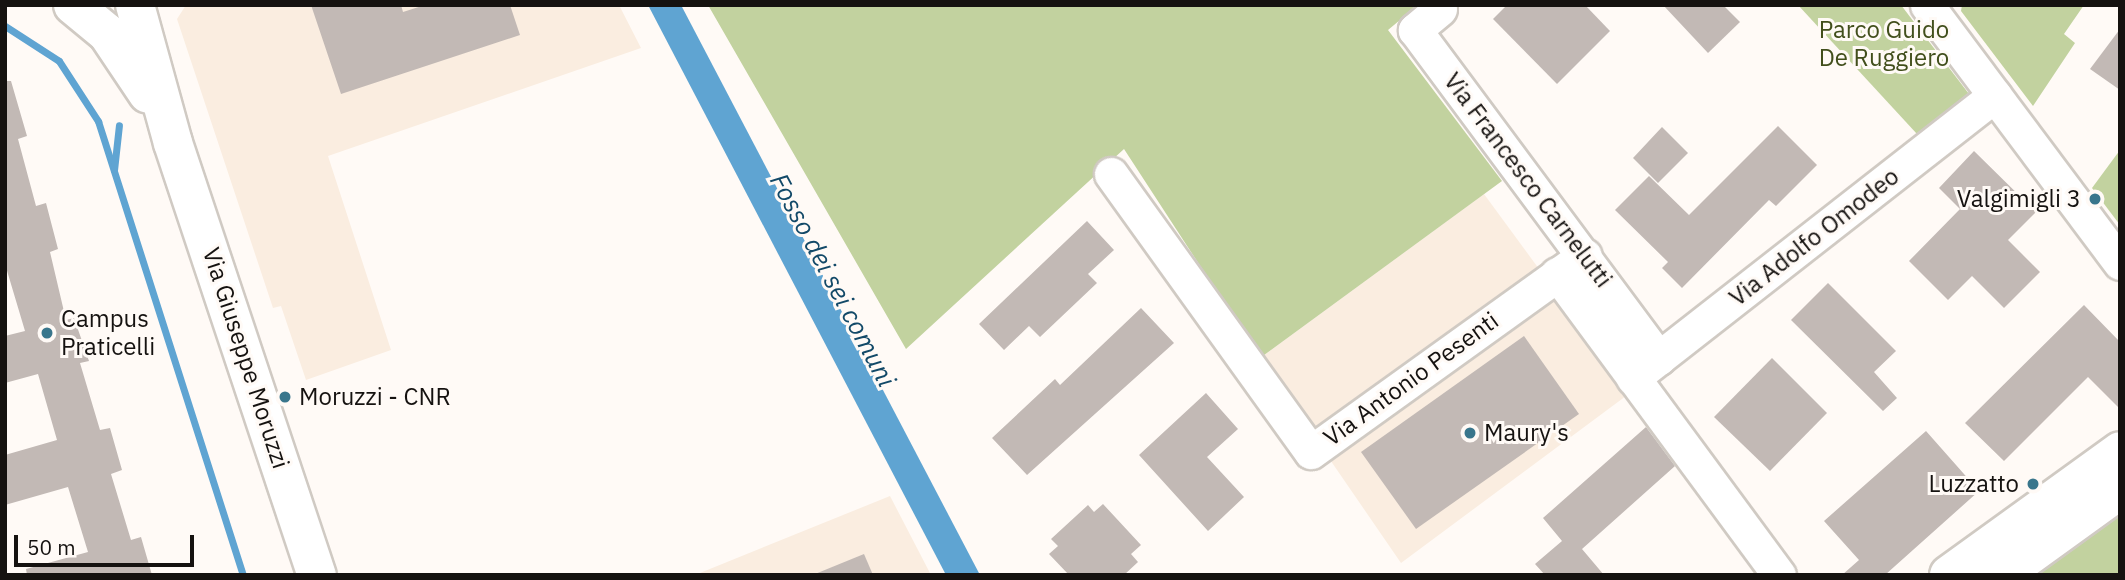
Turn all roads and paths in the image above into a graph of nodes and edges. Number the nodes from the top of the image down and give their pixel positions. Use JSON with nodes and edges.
{"nodes":[{"id":1,"x":73,"y":5,"type":"edge"},
{"id":2,"x":135,"y":5,"type":"edge"},
{"id":3,"x":1927,"y":5,"type":"edge"},
{"id":4,"x":1440,"y":9,"type":"dead end"},
{"id":5,"x":1995,"y":95,"type":"junction"},
{"id":6,"x":173,"y":143,"type":"junction"},
{"id":7,"x":1111,"y":174,"type":"dead end"},
{"id":8,"x":1585,"y":255,"type":"junction"},
{"id":9,"x":2120,"y":263,"type":"edge"},
{"id":10,"x":1557,"y":274,"type":"junction"},
{"id":11,"x":1646,"y":368,"type":"junction"},
{"id":12,"x":2120,"y":451,"type":"edge"},
{"id":13,"x":2120,"y":491,"type":"edge"},
{"id":14,"x":317,"y":575,"type":"edge"},
{"id":15,"x":1779,"y":575,"type":"edge"},
{"id":16,"x":1949,"y":575,"type":"edge"},
{"id":17,"x":2003,"y":575,"type":"edge"}],
"edges":[{"from":1,"to":6,"type":"main road","name":"Via Giuseppe Moruzzi"},
{"from":2,"to":6,"type":"main road","name":"Via Giuseppe Moruzzi"},
{"from":3,"to":5,"type":"street"},
{"from":4,"to":8,"type":"street","name":"Via Francesco Carnelutti"},
{"from":5,"to":9,"type":"street"},
{"from":5,"to":11,"type":"street","name":"Via Adolfo Omodeo"},
{"from":6,"to":14,"type":"main road","name":"Via Giuseppe Moruzzi"},
{"from":7,"to":10,"type":"street","name":"Via Antonio Pesenti"},
{"from":8,"to":10,"type":"street","name":"Via Antonio Pesenti"},
{"from":8,"to":11,"type":"street","name":"Via Francesco Carnelutti"},
{"from":10,"to":11,"type":"street","name":"Via Francesco Carnelutti"},
{"from":11,"to":15,"type":"street","name":"Via Francesco Carnelutti"},
{"from":12,"to":16,"type":"main road"},
{"from":13,"to":17,"type":"main road"}]}
